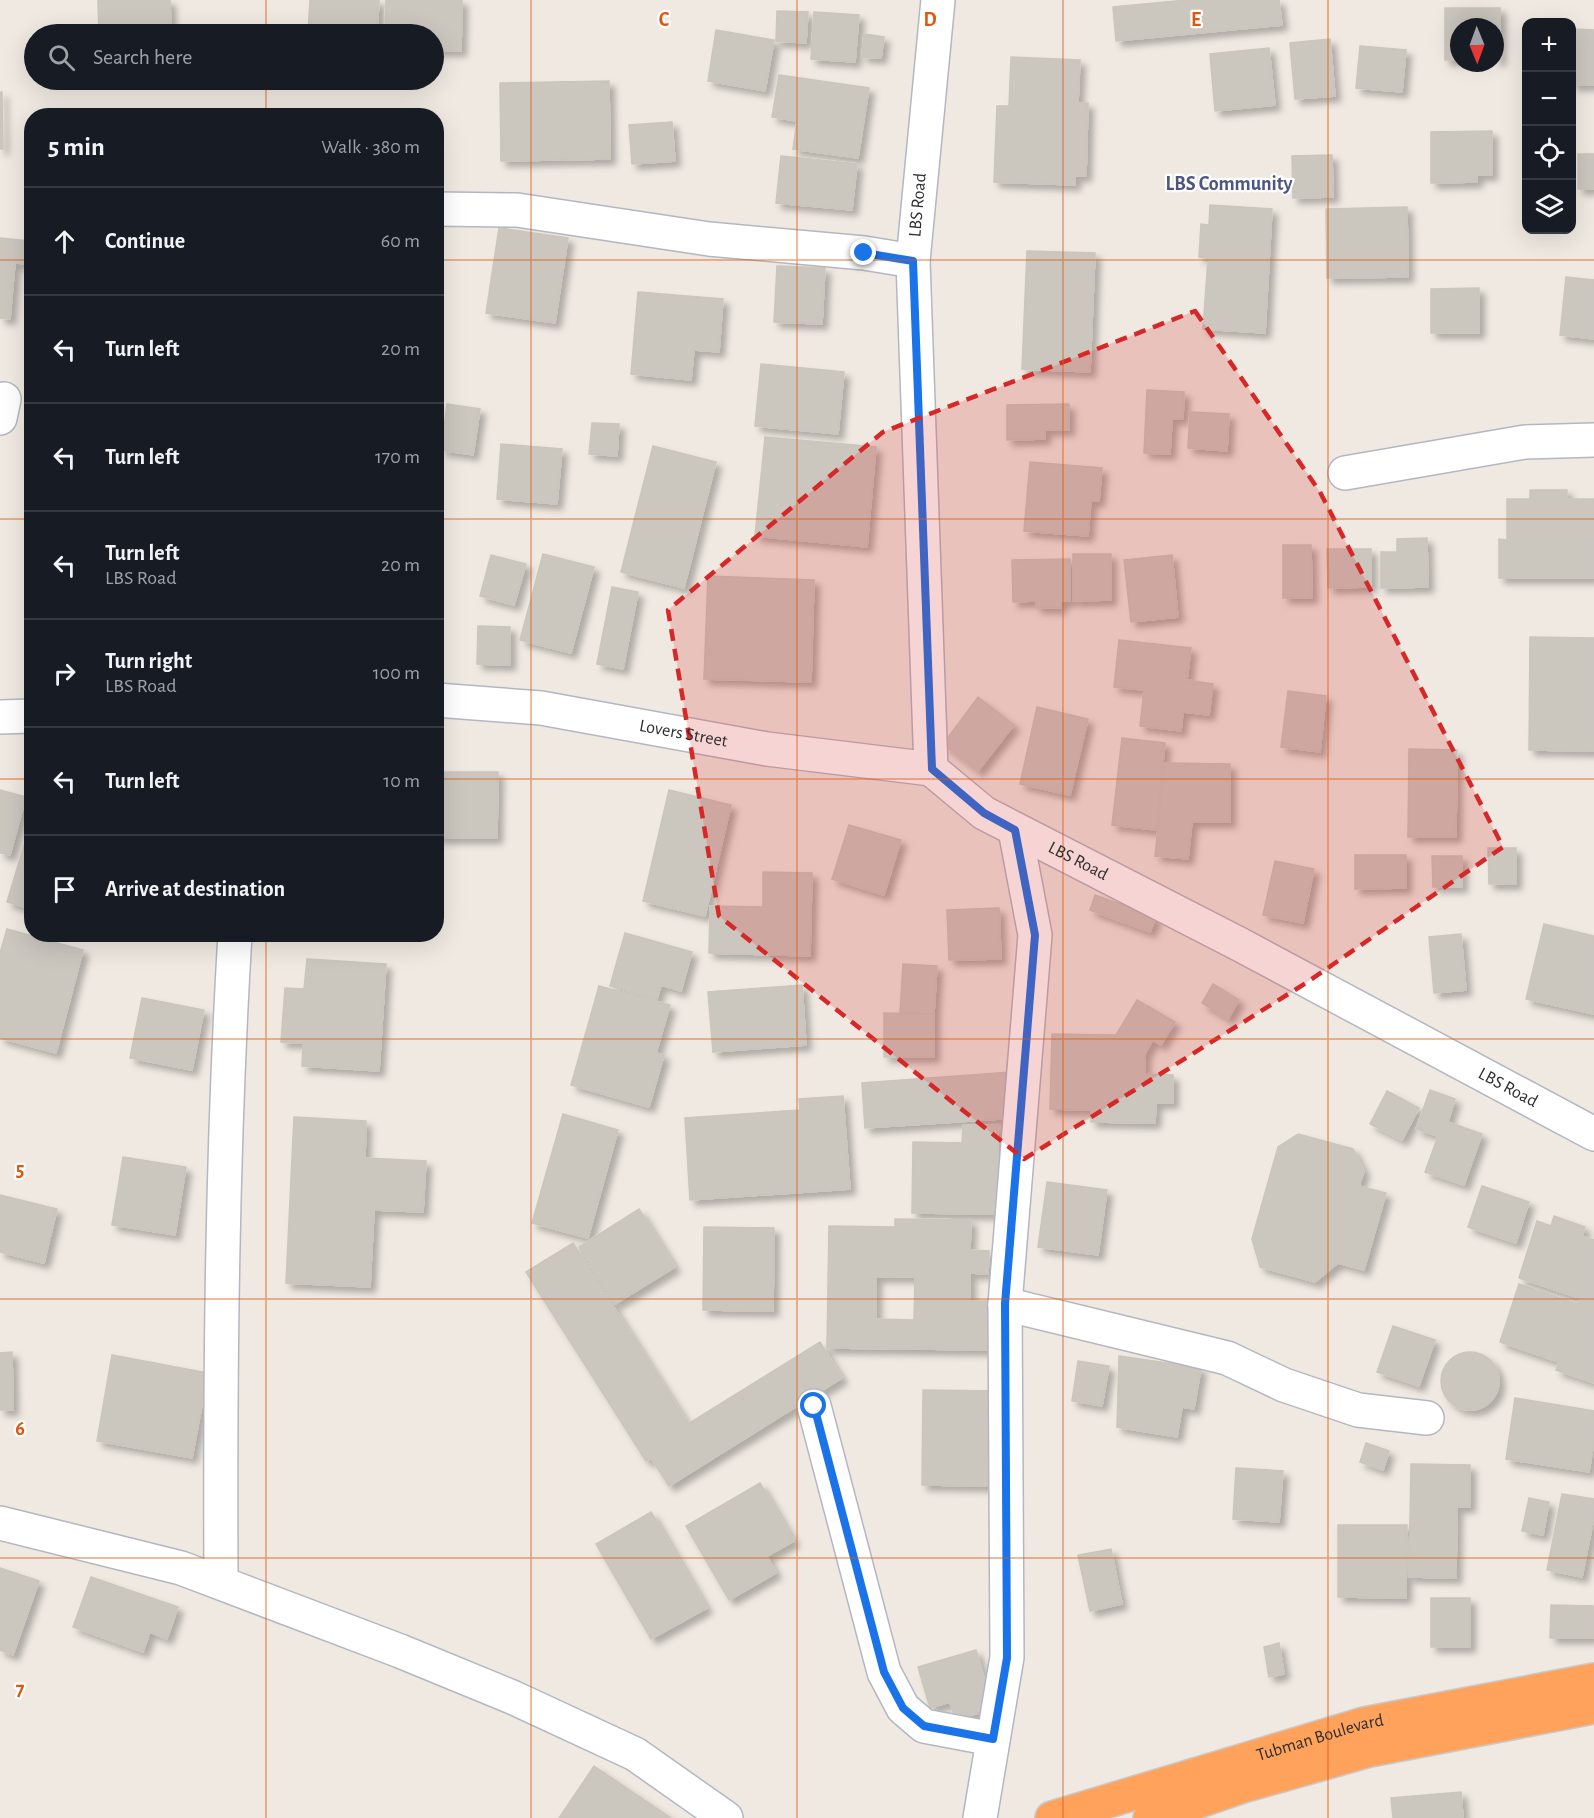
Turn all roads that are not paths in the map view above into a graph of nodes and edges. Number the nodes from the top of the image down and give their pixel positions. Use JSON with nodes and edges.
{"nodes":[{"id":1,"x":938,"y":0,"type":"edge"},
{"id":2,"x":444,"y":209,"type":"edge"},
{"id":3,"x":913,"y":261,"type":"junction"},
{"id":4,"x":1594,"y":440,"type":"edge"},
{"id":5,"x":1345,"y":472,"type":"dead end"},
{"id":6,"x":444,"y":701,"type":"edge"},
{"id":7,"x":24,"y":716,"type":"edge"},
{"id":8,"x":0,"y":717,"type":"edge"},
{"id":9,"x":932,"y":769,"type":"junction"},
{"id":10,"x":1015,"y":830,"type":"junction"},
{"id":11,"x":235,"y":942,"type":"edge"},
{"id":12,"x":1594,"y":1134,"type":"edge"},
{"id":13,"x":1005,"y":1304,"type":"junction"},
{"id":14,"x":814,"y":1406,"type":"dead end"},
{"id":15,"x":1427,"y":1419,"type":"dead end"},
{"id":16,"x":0,"y":1523,"type":"edge"},
{"id":17,"x":221,"y":1582,"type":"junction"},
{"id":18,"x":1594,"y":1680,"type":"edge"},
{"id":19,"x":1594,"y":1707,"type":"edge"},
{"id":20,"x":993,"y":1739,"type":"junction"},
{"id":21,"x":726,"y":1818,"type":"edge"},
{"id":22,"x":980,"y":1818,"type":"edge"},
{"id":23,"x":1052,"y":1818,"type":"edge"},
{"id":24,"x":1150,"y":1818,"type":"edge"}],
"edges":[{"from":1,"to":3,"type":"street","name":"LBS Road"},
{"from":2,"to":3,"type":"street"},
{"from":3,"to":9,"type":"street","name":"LBS Road"},
{"from":4,"to":5,"type":"street"},
{"from":6,"to":9,"type":"street","name":"Lovers Street"},
{"from":7,"to":8,"type":"street"},
{"from":9,"to":10,"type":"street","name":"LBS Road"},
{"from":10,"to":12,"type":"street","name":"LBS Road"},
{"from":10,"to":13,"type":"street"},
{"from":11,"to":17,"type":"street"},
{"from":13,"to":15,"type":"street"},
{"from":13,"to":20,"type":"street"},
{"from":14,"to":20,"type":"street"},
{"from":16,"to":17,"type":"street"},
{"from":17,"to":21,"type":"street"},
{"from":18,"to":23,"type":"highway","name":"Tubman Boulevard"},
{"from":19,"to":24,"type":"highway","name":"Tubman Boulevard"},
{"from":20,"to":22,"type":"street"}]}
